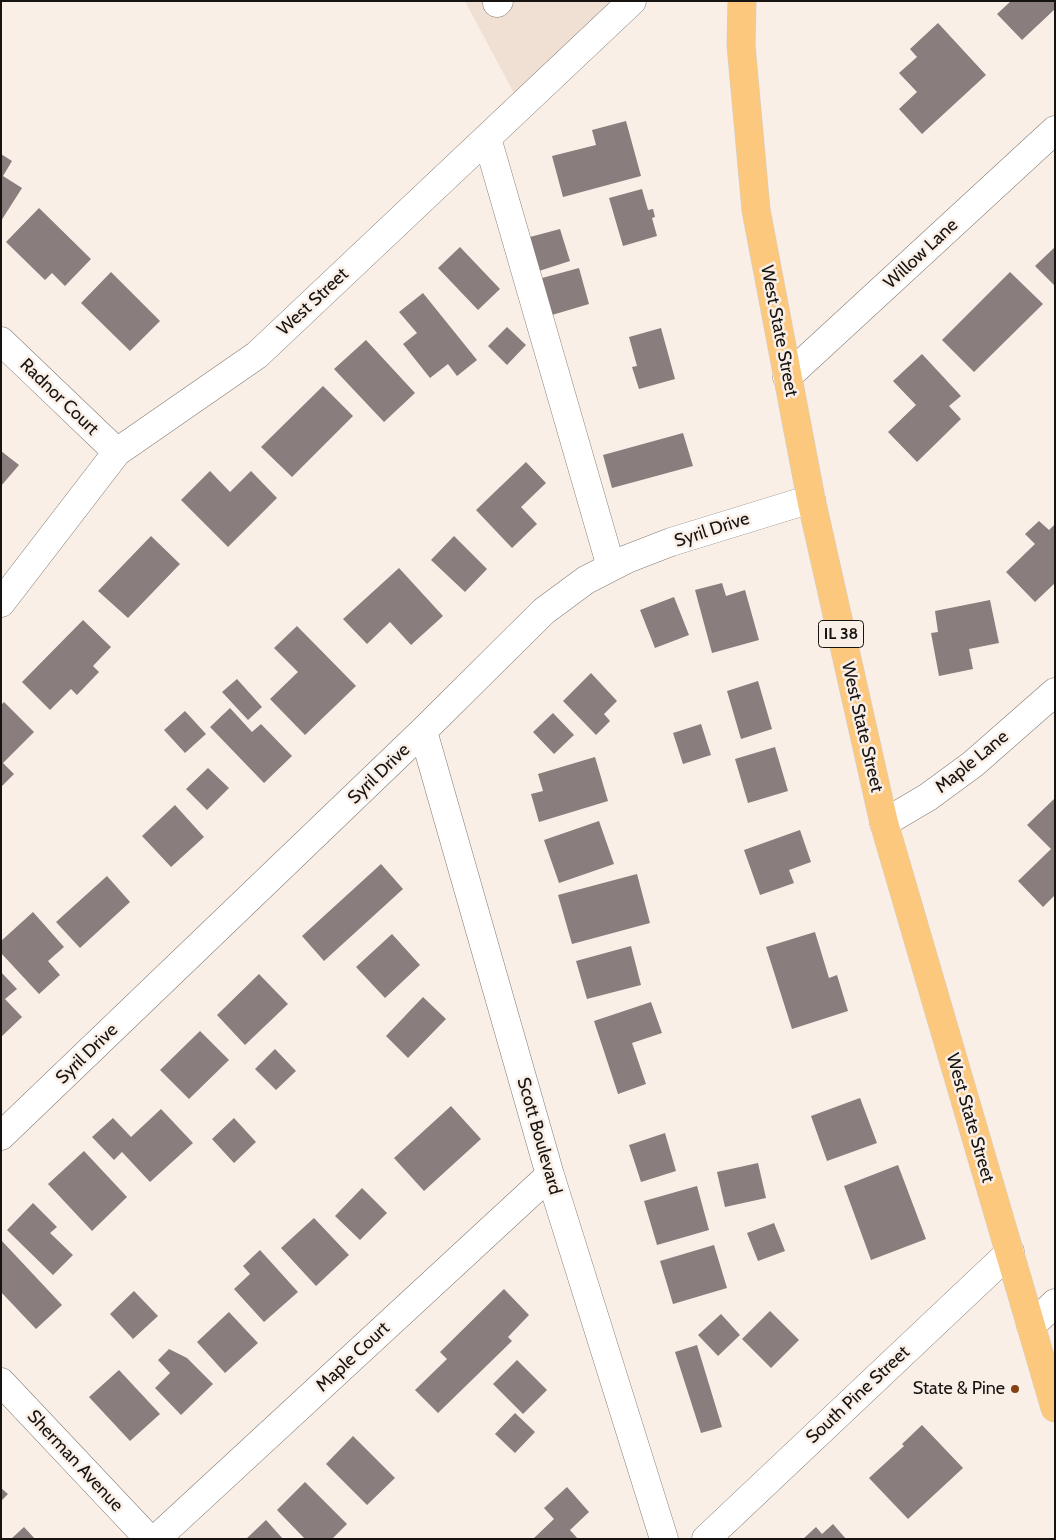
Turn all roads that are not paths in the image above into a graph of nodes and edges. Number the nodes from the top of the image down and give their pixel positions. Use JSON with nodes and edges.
{"nodes":[{"id":1,"x":632,"y":1,"type":"edge"},
{"id":2,"x":742,"y":1,"type":"edge"},
{"id":3,"x":1055,"y":130,"type":"edge"},
{"id":4,"x":487,"y":138,"type":"junction"},
{"id":5,"x":1,"y":341,"type":"edge"},
{"id":6,"x":787,"y":377,"type":"junction"},
{"id":7,"x":117,"y":452,"type":"junction"},
{"id":8,"x":810,"y":499,"type":"junction"},
{"id":9,"x":612,"y":567,"type":"junction"},
{"id":10,"x":1,"y":603,"type":"edge"},
{"id":11,"x":1055,"y":692,"type":"edge"},
{"id":12,"x":423,"y":731,"type":"junction"},
{"id":13,"x":884,"y":823,"type":"junction"},
{"id":14,"x":1,"y":1136,"type":"edge"},
{"id":15,"x":550,"y":1175,"type":"junction"},
{"id":16,"x":1010,"y":1252,"type":"junction"},
{"id":17,"x":1055,"y":1303,"type":"edge"},
{"id":18,"x":1031,"y":1326,"type":"junction"},
{"id":19,"x":1,"y":1382,"type":"edge"},
{"id":20,"x":1055,"y":1408,"type":"edge"},
{"id":21,"x":149,"y":1539,"type":"edge"},
{"id":22,"x":156,"y":1539,"type":"edge"},
{"id":23,"x":664,"y":1539,"type":"edge"},
{"id":24,"x":706,"y":1539,"type":"edge"}],
"edges":[{"from":1,"to":4,"type":"street","name":"West Street"},
{"from":2,"to":6,"type":"main road","name":"West State Street","number":"IL 38"},
{"from":3,"to":6,"type":"street","name":"Willow Lane"},
{"from":4,"to":7,"type":"street","name":"West Street"},
{"from":4,"to":9,"type":"street"},
{"from":5,"to":7,"type":"street","name":"Radnor Court"},
{"from":6,"to":8,"type":"main road","name":"West State Street","number":"IL 38"},
{"from":7,"to":10,"type":"street","name":"West Street"},
{"from":8,"to":9,"type":"street","name":"Syril Drive"},
{"from":8,"to":13,"type":"main road","name":"West State Street","number":"IL 38"},
{"from":9,"to":12,"type":"street","name":"Syril Drive"},
{"from":11,"to":13,"type":"street","name":"Maple Lane"},
{"from":12,"to":14,"type":"street","name":"Syril Drive"},
{"from":12,"to":15,"type":"street","name":"Scott Boulevard"},
{"from":13,"to":16,"type":"main road","name":"West State Street","number":"IL 38"},
{"from":15,"to":22,"type":"street","name":"Maple Court"},
{"from":15,"to":23,"type":"street","name":"Scott Boulevard"},
{"from":16,"to":18,"type":"main road","name":"West State Street","number":"IL 38"},
{"from":16,"to":24,"type":"street","name":"South Pine Street"},
{"from":17,"to":18,"type":"street"},
{"from":18,"to":20,"type":"main road","name":"West State Street","number":"IL 38"},
{"from":19,"to":21,"type":"street","name":"Sherman Avenue"}]}
